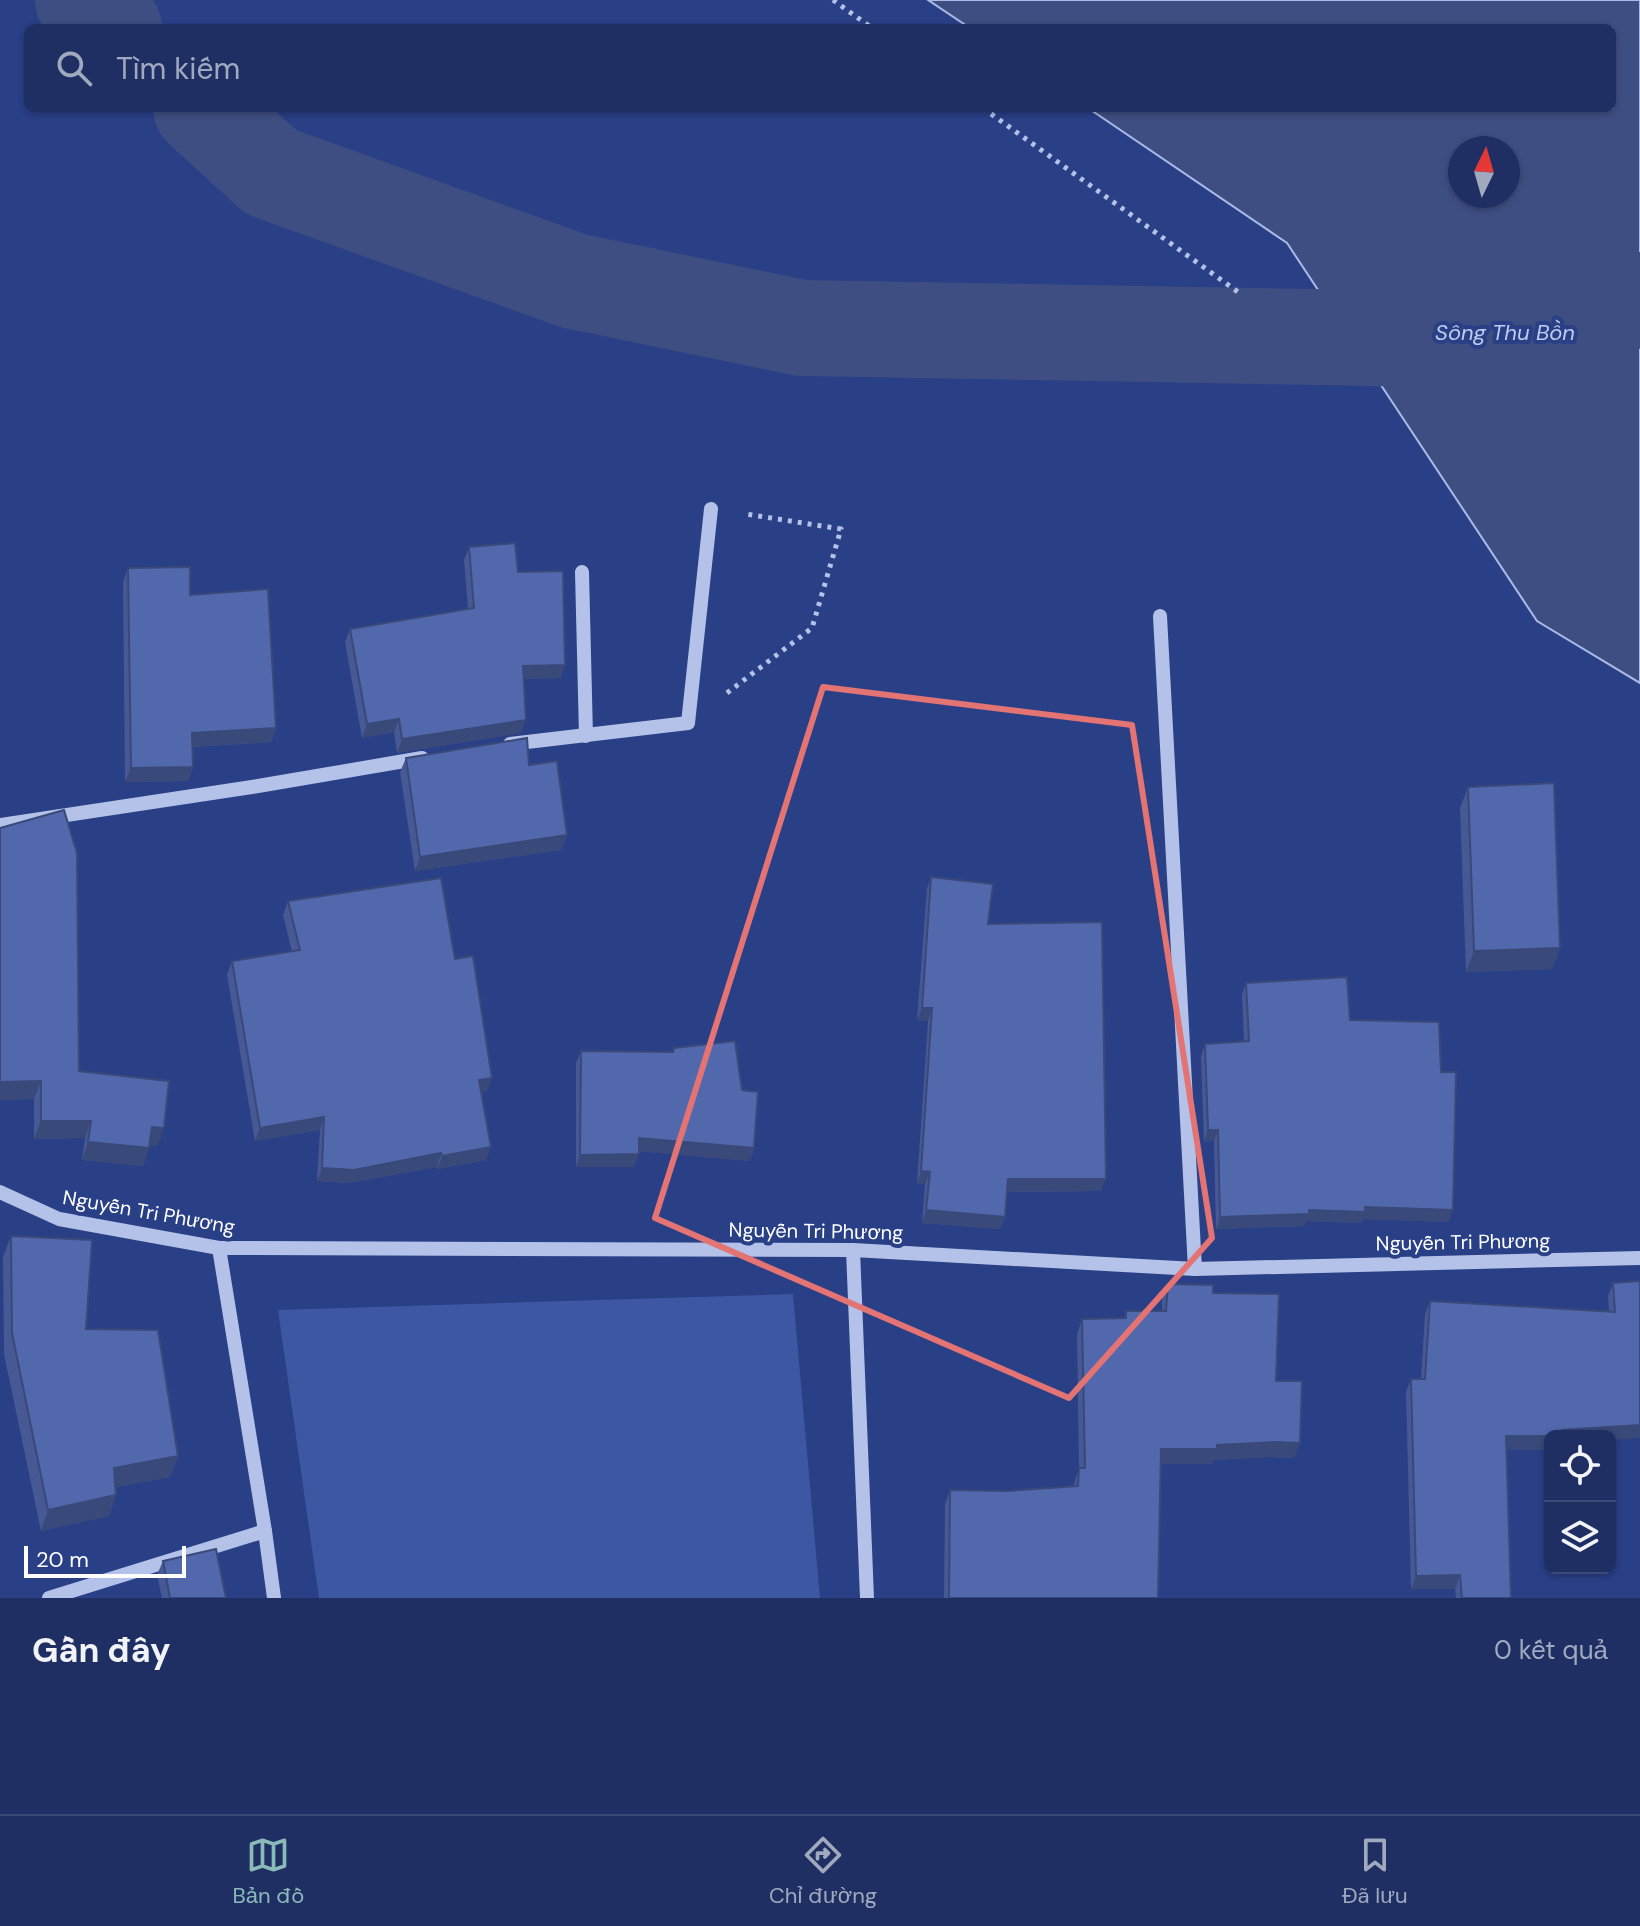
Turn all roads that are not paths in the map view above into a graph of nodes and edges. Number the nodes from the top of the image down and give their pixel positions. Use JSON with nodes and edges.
{"nodes":[{"id":1,"x":711,"y":509,"type":"road end"},
{"id":2,"x":582,"y":572,"type":"dead end"},
{"id":3,"x":1160,"y":616,"type":"dead end"},
{"id":4,"x":586,"y":736,"type":"junction"},
{"id":5,"x":503,"y":745,"type":"edge"},
{"id":6,"x":442,"y":755,"type":"edge"},
{"id":7,"x":0,"y":825,"type":"edge"},
{"id":8,"x":0,"y":1192,"type":"edge"},
{"id":9,"x":219,"y":1248,"type":"junction"},
{"id":10,"x":853,"y":1250,"type":"junction"},
{"id":11,"x":1640,"y":1258,"type":"edge"},
{"id":12,"x":1195,"y":1269,"type":"junction"},
{"id":13,"x":265,"y":1531,"type":"junction"},
{"id":14,"x":49,"y":1598,"type":"edge"},
{"id":15,"x":274,"y":1598,"type":"edge"},
{"id":16,"x":867,"y":1598,"type":"edge"}],
"edges":[{"from":1,"to":4,"type":"street"},
{"from":2,"to":4,"type":"street"},
{"from":3,"to":12,"type":"street"},
{"from":4,"to":5,"type":"street"},
{"from":6,"to":7,"type":"street"},
{"from":8,"to":9,"type":"street","name":"Nguyễn Tri Phương"},
{"from":9,"to":10,"type":"street","name":"Nguyễn Tri Phương"},
{"from":9,"to":13,"type":"street"},
{"from":10,"to":12,"type":"street","name":"Nguyễn Tri Phương"},
{"from":10,"to":16,"type":"street"},
{"from":11,"to":12,"type":"street","name":"Nguyễn Tri Phương"},
{"from":13,"to":14,"type":"street"},
{"from":13,"to":15,"type":"street"}]}
